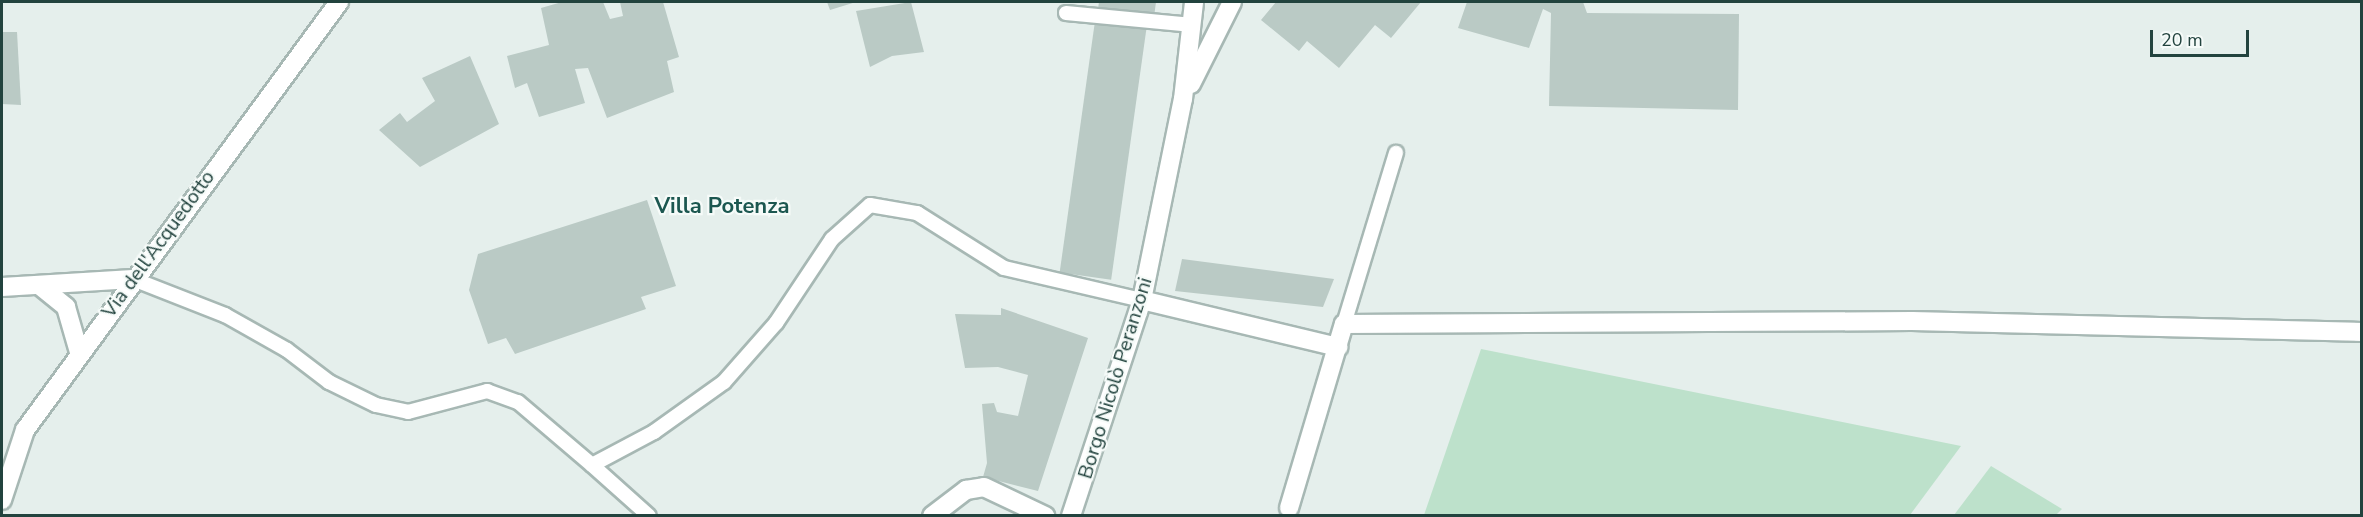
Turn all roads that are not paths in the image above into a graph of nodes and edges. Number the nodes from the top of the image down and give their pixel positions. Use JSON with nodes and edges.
{"nodes":[{"id":1,"x":339,"y":2,"type":"edge"},
{"id":2,"x":1194,"y":2,"type":"edge"},
{"id":3,"x":1216,"y":2,"type":"edge"},
{"id":4,"x":1227,"y":2,"type":"edge"},
{"id":5,"x":1232,"y":2,"type":"edge"},
{"id":6,"x":1066,"y":14,"type":"dead end"},
{"id":7,"x":1192,"y":25,"type":"junction"},
{"id":8,"x":1184,"y":99,"type":"junction"},
{"id":9,"x":1396,"y":153,"type":"dead end"},
{"id":10,"x":133,"y":279,"type":"junction"},
{"id":11,"x":39,"y":285,"type":"junction"},
{"id":12,"x":2,"y":287,"type":"edge"},
{"id":13,"x":1142,"y":300,"type":"junction"},
{"id":14,"x":1344,"y":324,"type":"junction"},
{"id":15,"x":2361,"y":332,"type":"edge"},
{"id":16,"x":1338,"y":347,"type":"junction"},
{"id":17,"x":80,"y":352,"type":"junction"},
{"id":18,"x":592,"y":465,"type":"junction"},
{"id":19,"x":2,"y":500,"type":"edge"},
{"id":20,"x":1288,"y":512,"type":"edge"},
{"id":21,"x":649,"y":516,"type":"edge"},
{"id":22,"x":932,"y":516,"type":"edge"},
{"id":23,"x":1046,"y":516,"type":"edge"},
{"id":24,"x":1071,"y":516,"type":"edge"}],
"edges":[{"from":1,"to":10,"type":"street","name":"Via dell'Acquedotto"},
{"from":2,"to":7,"type":"street","name":"Borgo Nicolò Peranzoni"},
{"from":3,"to":4,"type":"street"},
{"from":5,"to":8,"type":"street","name":"Borgo Nicolò Peranzoni"},
{"from":6,"to":7,"type":"lane"},
{"from":7,"to":8,"type":"street","name":"Borgo Nicolò Peranzoni"},
{"from":8,"to":13,"type":"street","name":"Borgo Nicolò Peranzoni"},
{"from":9,"to":14,"type":"lane"},
{"from":10,"to":11,"type":"street"},
{"from":10,"to":17,"type":"street","name":"Via dell'Acquedotto"},
{"from":10,"to":18,"type":"lane"},
{"from":11,"to":12,"type":"street"},
{"from":11,"to":17,"type":"street"},
{"from":13,"to":16,"type":"street"},
{"from":13,"to":18,"type":"lane"},
{"from":13,"to":24,"type":"street","name":"Borgo Nicolò Peranzoni"},
{"from":14,"to":15,"type":"street"},
{"from":14,"to":16,"type":"street"},
{"from":16,"to":20,"type":"street"},
{"from":17,"to":19,"type":"street","name":"Via dell'Acquedotto"},
{"from":18,"to":21,"type":"lane"},
{"from":22,"to":23,"type":"street"}]}
